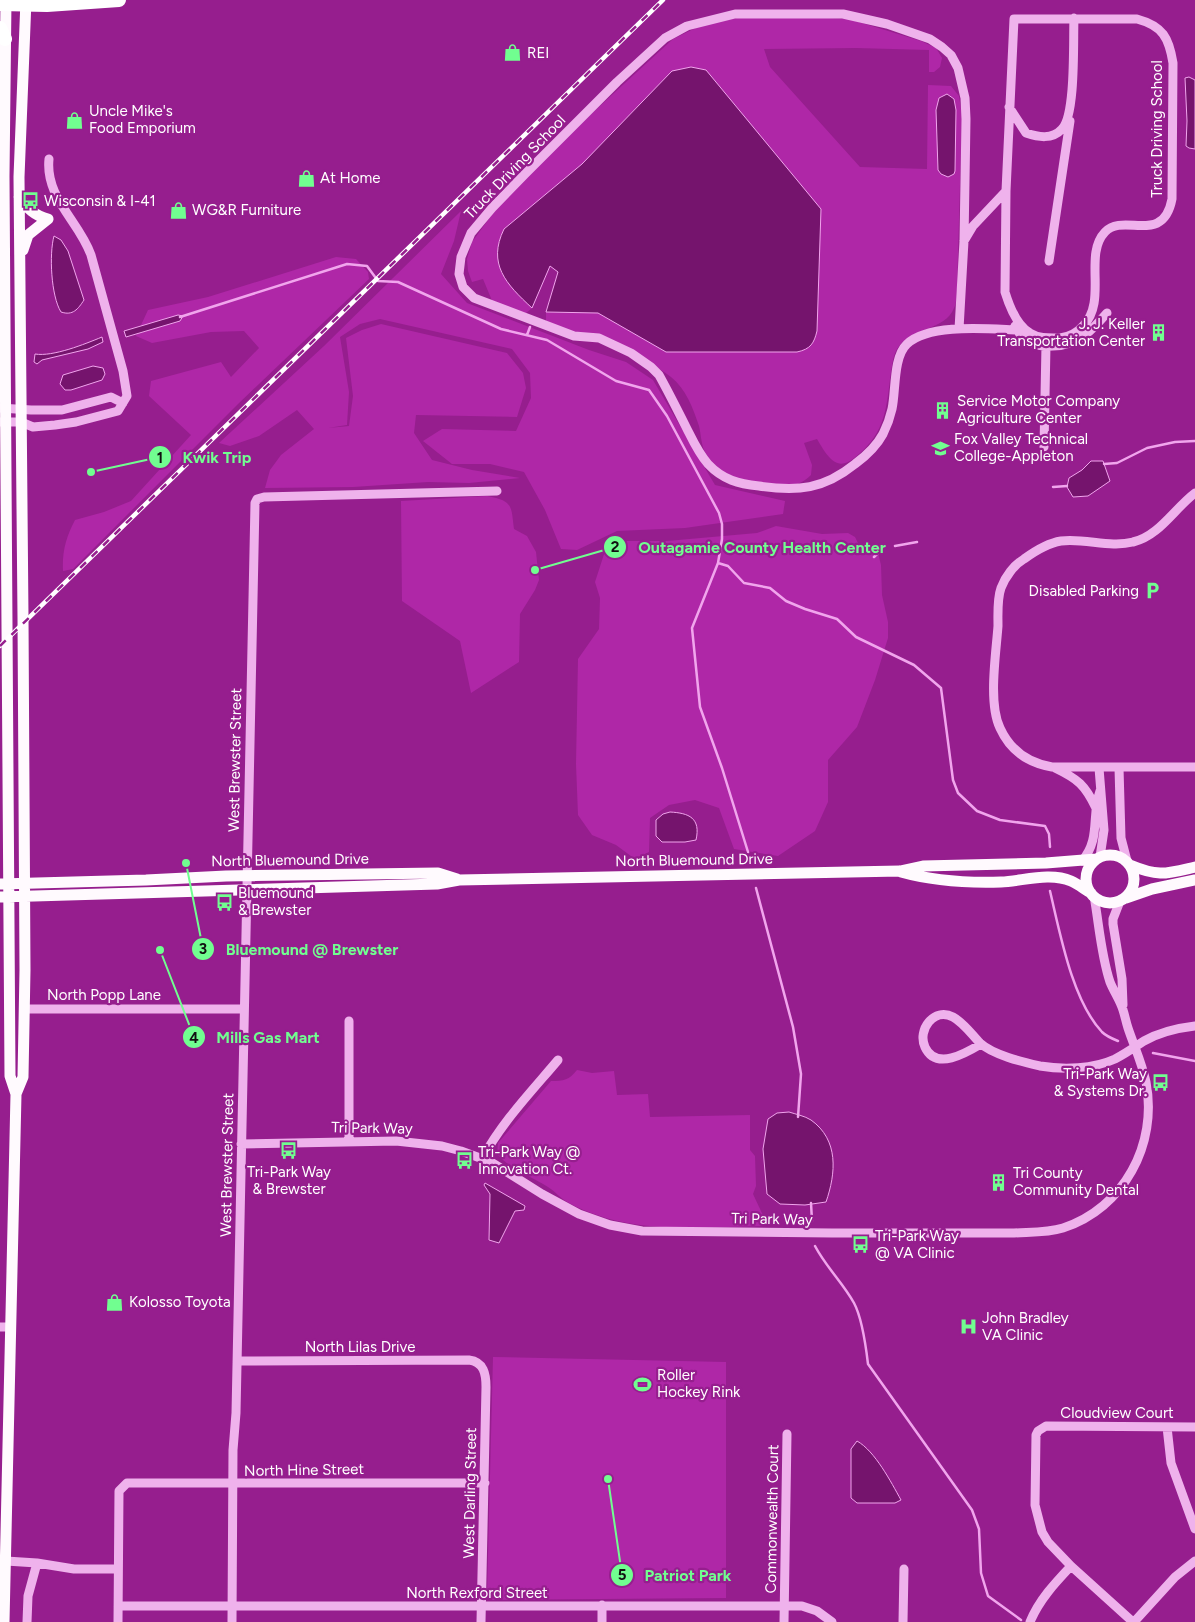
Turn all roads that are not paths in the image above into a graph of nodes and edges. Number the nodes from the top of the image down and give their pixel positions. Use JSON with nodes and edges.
{"nodes":[{"id":1,"x":120,"y":0,"type":"edge"},
{"id":2,"x":26,"y":2,"type":"edge"},
{"id":3,"x":4,"y":3,"type":"edge"},
{"id":4,"x":1074,"y":18,"type":"junction"},
{"id":5,"x":2,"y":33,"type":"edge"},
{"id":6,"x":1071,"y":96,"type":"junction"},
{"id":7,"x":1009,"y":107,"type":"junction"},
{"id":8,"x":49,"y":159,"type":"dead end"},
{"id":9,"x":2,"y":176,"type":"edge"},
{"id":10,"x":1006,"y":191,"type":"junction"},
{"id":11,"x":19,"y":197,"type":"junction"},
{"id":12,"x":63,"y":209,"type":"junction"},
{"id":13,"x":48,"y":218,"type":"junction"},
{"id":14,"x":964,"y":241,"type":"junction"},
{"id":15,"x":1049,"y":261,"type":"dead end"},
{"id":16,"x":19,"y":269,"type":"junction"},
{"id":17,"x":1004,"y":306,"type":"dead end"},
{"id":18,"x":1106,"y":313,"type":"dead end"},
{"id":19,"x":959,"y":329,"type":"junction"},
{"id":20,"x":1018,"y":330,"type":"junction"},
{"id":21,"x":1046,"y":345,"type":"junction"},
{"id":22,"x":123,"y":403,"type":"junction"},
{"id":23,"x":3,"y":408,"type":"edge"},
{"id":24,"x":20,"y":408,"type":"junction"},
{"id":25,"x":3,"y":422,"type":"edge"},
{"id":26,"x":21,"y":422,"type":"junction"},
{"id":27,"x":1044,"y":447,"type":"dead end"},
{"id":28,"x":497,"y":491,"type":"dead end"},
{"id":29,"x":1195,"y":493,"type":"edge"},
{"id":30,"x":1052,"y":767,"type":"junction"},
{"id":31,"x":1195,"y":767,"type":"edge"},
{"id":32,"x":1099,"y":768,"type":"junction"},
{"id":33,"x":1119,"y":768,"type":"junction"},
{"id":34,"x":1100,"y":791,"type":"junction"},
{"id":35,"x":1097,"y":808,"type":"junction"},
{"id":36,"x":1098,"y":858,"type":"junction"},
{"id":37,"x":1082,"y":861,"type":"junction"},
{"id":38,"x":1128,"y":863,"type":"junction"},
{"id":39,"x":1195,"y":867,"type":"edge"},
{"id":40,"x":900,"y":871,"type":"junction"},
{"id":41,"x":246,"y":876,"type":"junction"},
{"id":42,"x":459,"y":880,"type":"junction"},
{"id":43,"x":1195,"y":880,"type":"edge"},
{"id":44,"x":5,"y":884,"type":"edge"},
{"id":45,"x":25,"y":884,"type":"junction"},
{"id":46,"x":246,"y":891,"type":"junction"},
{"id":47,"x":1092,"y":894,"type":"junction"},
{"id":48,"x":5,"y":897,"type":"edge"},
{"id":49,"x":25,"y":897,"type":"junction"},
{"id":50,"x":1122,"y":899,"type":"junction"},
{"id":51,"x":24,"y":1008,"type":"junction"},
{"id":52,"x":244,"y":1009,"type":"junction"},
{"id":53,"x":1123,"y":1010,"type":"junction"},
{"id":54,"x":349,"y":1021,"type":"dead end"},
{"id":55,"x":1195,"y":1026,"type":"edge"},
{"id":56,"x":981,"y":1044,"type":"junction"},
{"id":57,"x":1135,"y":1047,"type":"junction"},
{"id":58,"x":558,"y":1060,"type":"dead end"},
{"id":59,"x":16,"y":1094,"type":"junction"},
{"id":60,"x":349,"y":1141,"type":"junction"},
{"id":61,"x":241,"y":1144,"type":"junction"},
{"id":62,"x":482,"y":1159,"type":"junction"},
{"id":63,"x":5,"y":1327,"type":"edge"},
{"id":64,"x":237,"y":1361,"type":"junction"},
{"id":65,"x":481,"y":1365,"type":"joint"},
{"id":66,"x":1167,"y":1427,"type":"junction"},
{"id":67,"x":1195,"y":1427,"type":"edge"},
{"id":68,"x":787,"y":1434,"type":"dead end"},
{"id":69,"x":485,"y":1483,"type":"junction"},
{"id":70,"x":233,"y":1484,"type":"junction"},
{"id":71,"x":1195,"y":1529,"type":"edge"},
{"id":72,"x":6,"y":1561,"type":"junction"},
{"id":73,"x":1195,"y":1561,"type":"edge"},
{"id":74,"x":37,"y":1563,"type":"junction"},
{"id":75,"x":1071,"y":1566,"type":"junction"},
{"id":76,"x":118,"y":1569,"type":"junction"},
{"id":77,"x":904,"y":1569,"type":"dead end"},
{"id":78,"x":602,"y":1605,"type":"junction"},
{"id":79,"x":784,"y":1605,"type":"junction"},
{"id":80,"x":118,"y":1606,"type":"junction"},
{"id":81,"x":481,"y":1606,"type":"junction"},
{"id":82,"x":233,"y":1607,"type":"junction"},
{"id":83,"x":4,"y":1622,"type":"edge"},
{"id":84,"x":27,"y":1622,"type":"edge"},
{"id":85,"x":118,"y":1622,"type":"edge"},
{"id":86,"x":232,"y":1622,"type":"edge"},
{"id":87,"x":481,"y":1622,"type":"edge"},
{"id":88,"x":602,"y":1622,"type":"edge"},
{"id":89,"x":784,"y":1622,"type":"edge"},
{"id":90,"x":832,"y":1622,"type":"edge"},
{"id":91,"x":903,"y":1622,"type":"edge"},
{"id":92,"x":1030,"y":1622,"type":"edge"},
{"id":93,"x":1133,"y":1622,"type":"edge"}],
"edges":[{"from":1,"to":2,"type":"highway"},
{"from":2,"to":3,"type":"highway"},
{"from":2,"to":11,"type":"main road"},
{"from":3,"to":5,"type":"main road"},
{"from":4,"to":6,"type":"street"},
{"from":4,"to":7,"type":"street","name":"Truck Driving School"},
{"from":4,"to":10,"type":"street","name":"Truck Driving School"},
{"from":5,"to":9,"type":"main road"},
{"from":6,"to":7,"type":"street"},
{"from":6,"to":15,"type":"street"},
{"from":7,"to":10,"type":"street","name":"Truck Driving School"},
{"from":8,"to":12,"type":"street"},
{"from":9,"to":23,"type":"main road"},
{"from":10,"to":14,"type":"street"},
{"from":11,"to":13,"type":"main road"},
{"from":11,"to":16,"type":"main road"},
{"from":12,"to":13,"type":"street"},
{"from":12,"to":22,"type":"street"},
{"from":13,"to":16,"type":"main road"},
{"from":14,"to":19,"type":"street","name":"Truck Driving School"},
{"from":14,"to":19,"type":"street","name":"Truck Driving School"},
{"from":16,"to":24,"type":"main road"},
{"from":17,"to":20,"type":"street"},
{"from":18,"to":21,"type":"street"},
{"from":19,"to":20,"type":"street","name":"Truck Driving School"},
{"from":20,"to":21,"type":"street"},
{"from":21,"to":27,"type":"street"},
{"from":22,"to":24,"type":"street"},
{"from":22,"to":26,"type":"street"},
{"from":23,"to":24,"type":"street"},
{"from":23,"to":25,"type":"main road"},
{"from":24,"to":26,"type":"main road"},
{"from":25,"to":26,"type":"street"},
{"from":25,"to":44,"type":"main road"},
{"from":26,"to":45,"type":"main road"},
{"from":28,"to":41,"type":"street","name":"West Brewster Street"},
{"from":29,"to":30,"type":"street"},
{"from":30,"to":32,"type":"street"},
{"from":30,"to":35,"type":"street"},
{"from":31,"to":33,"type":"street"},
{"from":32,"to":33,"type":"street"},
{"from":32,"to":34,"type":"street"},
{"from":33,"to":38,"type":"street"},
{"from":34,"to":35,"type":"street"},
{"from":34,"to":36,"type":"street"},
{"from":35,"to":37,"type":"street"},
{"from":36,"to":37,"type":"main road","name":"North Bluemound Drive"},
{"from":36,"to":38,"type":"main road"},
{"from":36,"to":47,"type":"main road"},
{"from":37,"to":40,"type":"main road","name":"North Bluemound Drive"},
{"from":38,"to":39,"type":"main road"},
{"from":38,"to":50,"type":"main road"},
{"from":40,"to":42,"type":"main road","name":"North Bluemound Drive"},
{"from":40,"to":47,"type":"main road","name":"North Bluemound Drive"},
{"from":41,"to":42,"type":"main road","name":"North Bluemound Drive"},
{"from":41,"to":45,"type":"main road","name":"North Bluemound Drive"},
{"from":41,"to":46,"type":"street","name":"West Brewster Street"},
{"from":42,"to":46,"type":"main road","name":"North Bluemound Drive"},
{"from":43,"to":50,"type":"main road"},
{"from":44,"to":45,"type":"main road","name":"North Bluemound Drive"},
{"from":44,"to":48,"type":"main road"},
{"from":45,"to":49,"type":"main road"},
{"from":46,"to":49,"type":"main road","name":"North Bluemound Drive"},
{"from":46,"to":52,"type":"street","name":"West Brewster Street"},
{"from":47,"to":50,"type":"main road"},
{"from":47,"to":53,"type":"street","name":"Tri Park Way"},
{"from":48,"to":49,"type":"main road","name":"North Bluemound Drive"},
{"from":48,"to":59,"type":"main road"},
{"from":49,"to":51,"type":"main road"},
{"from":50,"to":53,"type":"street","name":"Tri Park Way"},
{"from":51,"to":52,"type":"street","name":"North Popp Lane"},
{"from":51,"to":59,"type":"main road"},
{"from":52,"to":61,"type":"street","name":"West Brewster Street"},
{"from":53,"to":57,"type":"street","name":"Tri Park Way"},
{"from":54,"to":60,"type":"street"},
{"from":55,"to":57,"type":"street"},
{"from":56,"to":56,"type":"street"},
{"from":56,"to":57,"type":"street"},
{"from":57,"to":62,"type":"street","name":"Tri Park Way"},
{"from":58,"to":62,"type":"street"},
{"from":59,"to":63,"type":"main road"},
{"from":60,"to":61,"type":"street","name":"Tri Park Way"},
{"from":60,"to":62,"type":"street","name":"Tri Park Way"},
{"from":61,"to":64,"type":"street","name":"West Brewster Street"},
{"from":63,"to":72,"type":"main road"},
{"from":64,"to":65,"type":"street","name":"North Lilas Drive"},
{"from":64,"to":70,"type":"street","name":"West Brewster Street"},
{"from":65,"to":69,"type":"street","name":"West Darling Street"},
{"from":66,"to":67,"type":"street","name":"Cloudview Court"},
{"from":66,"to":71,"type":"street"},
{"from":66,"to":75,"type":"street","name":"Cloudview Court"},
{"from":68,"to":79,"type":"street","name":"Commonwealth Court"},
{"from":69,"to":70,"type":"street","name":"North Hine Street"},
{"from":69,"to":81,"type":"street","name":"West Darling Street"},
{"from":70,"to":76,"type":"street","name":"North Hine Street"},
{"from":70,"to":82,"type":"street","name":"West Brewster Street"},
{"from":72,"to":74,"type":"street"},
{"from":72,"to":83,"type":"main road"},
{"from":73,"to":93,"type":"street"},
{"from":74,"to":76,"type":"street"},
{"from":74,"to":84,"type":"street"},
{"from":75,"to":92,"type":"street"},
{"from":75,"to":93,"type":"street"},
{"from":76,"to":80,"type":"street"},
{"from":77,"to":91,"type":"street"},
{"from":78,"to":79,"type":"street","name":"North Rexford Street"},
{"from":78,"to":81,"type":"street","name":"North Rexford Street"},
{"from":78,"to":88,"type":"street"},
{"from":79,"to":89,"type":"street","name":"Commonwealth Court"},
{"from":79,"to":90,"type":"street","name":"North Rexford Street"},
{"from":80,"to":82,"type":"street","name":"North Rexford Street"},
{"from":80,"to":85,"type":"street"},
{"from":81,"to":82,"type":"street","name":"North Rexford Street"},
{"from":81,"to":87,"type":"street","name":"West Darling Street"},
{"from":82,"to":86,"type":"street","name":"West Brewster Street"}]}
